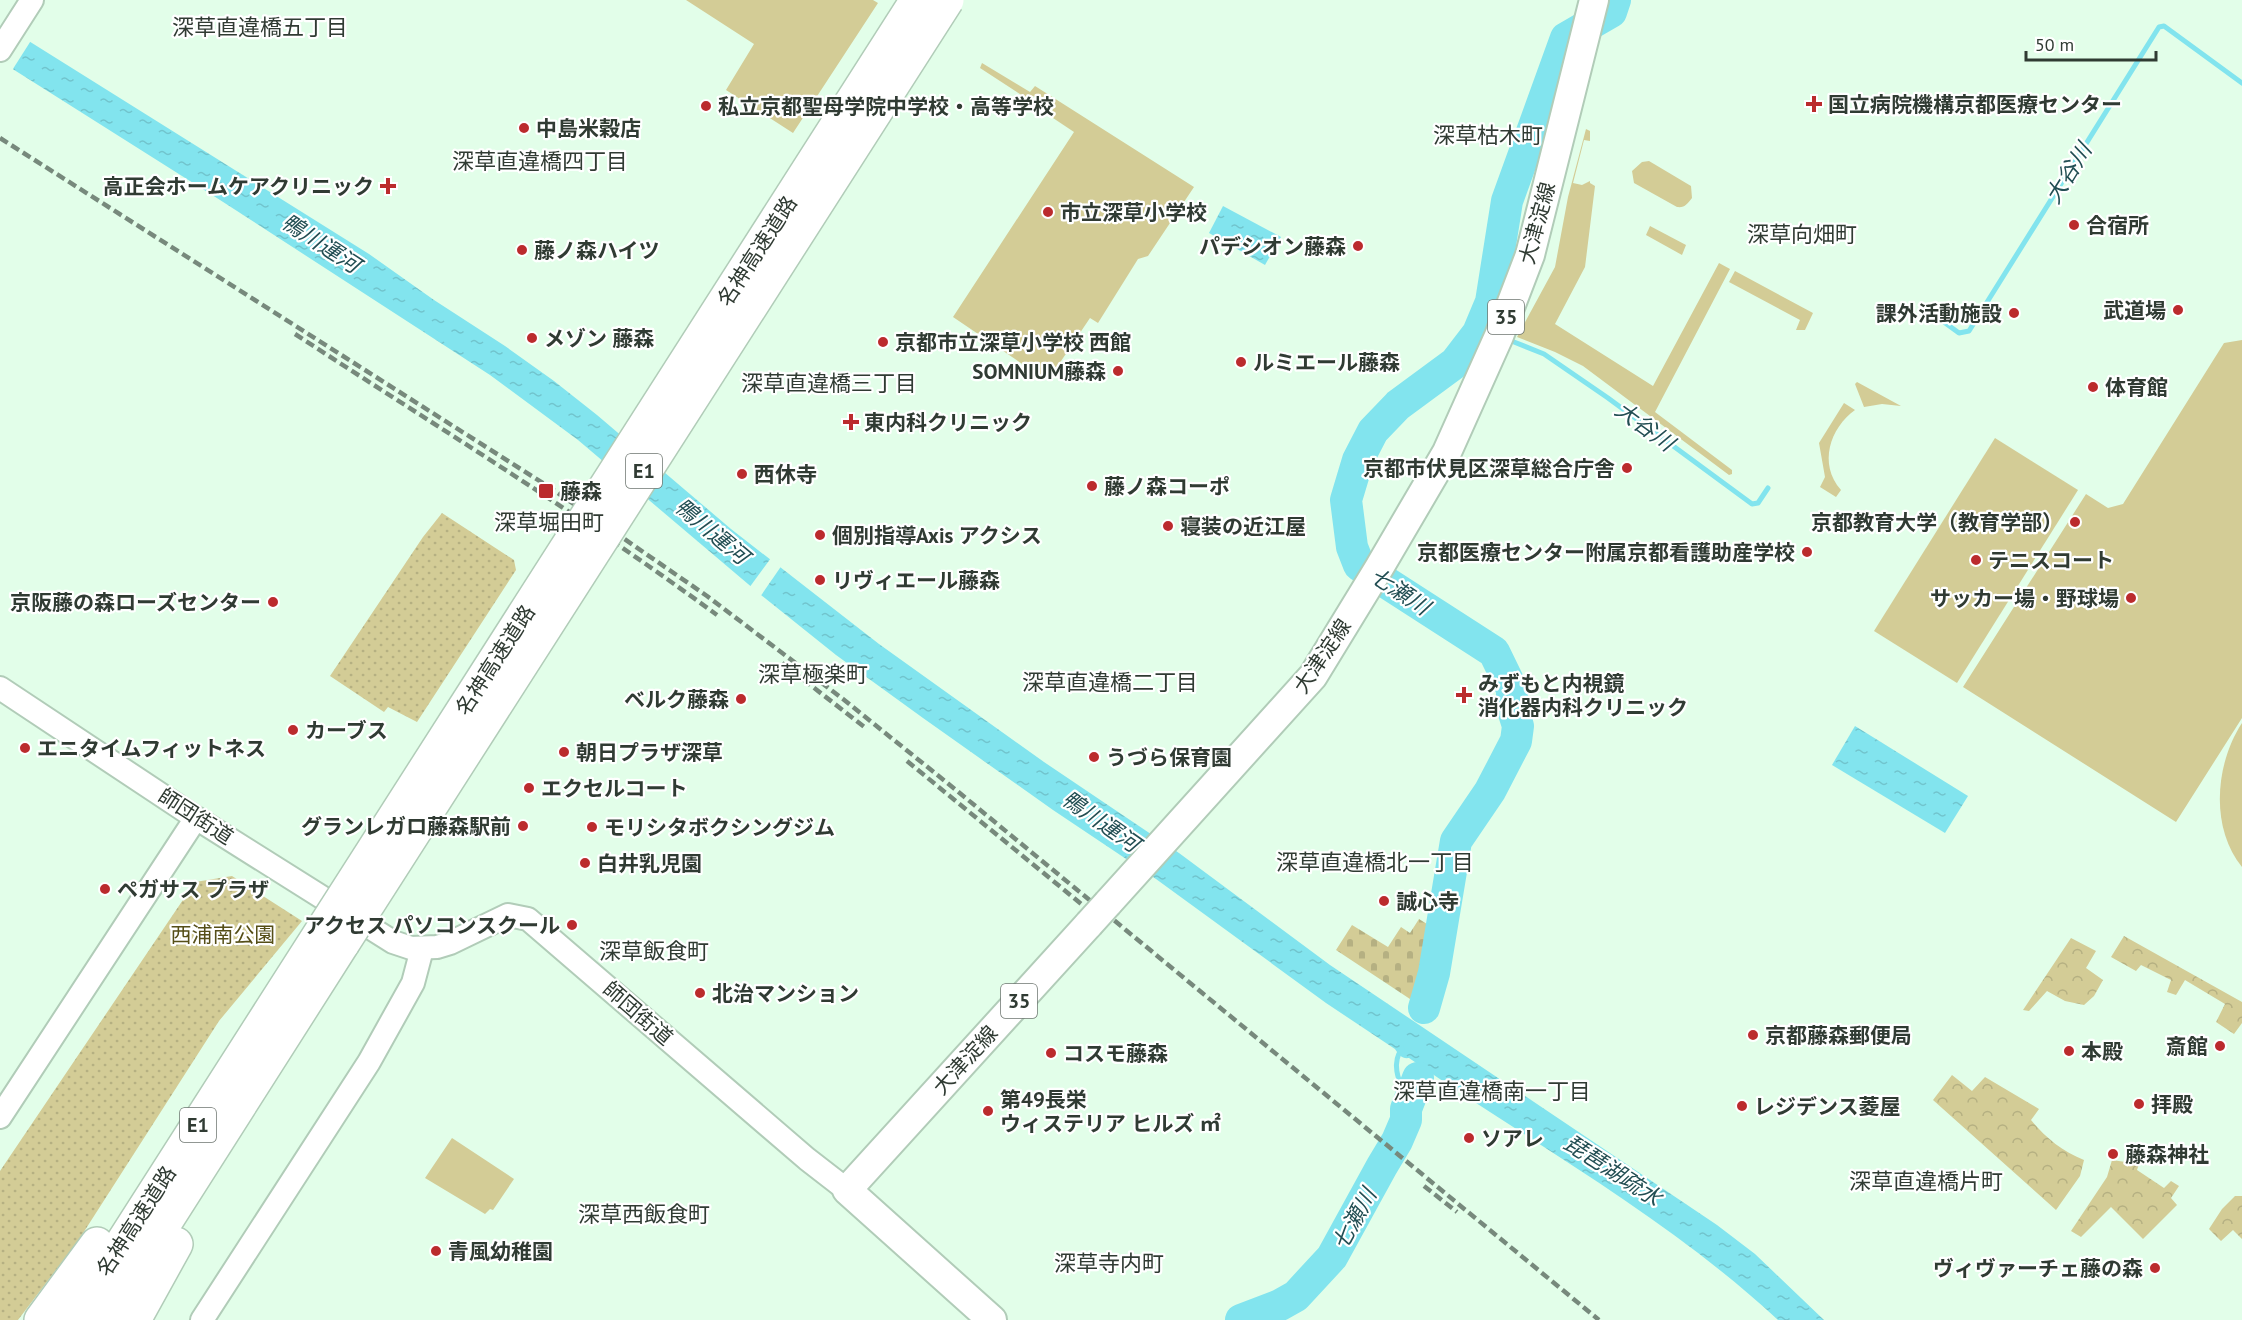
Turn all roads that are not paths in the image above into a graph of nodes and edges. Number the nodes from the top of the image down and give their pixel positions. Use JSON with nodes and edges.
{"nodes":[{"id":1,"x":32,"y":0,"type":"edge"},
{"id":2,"x":917,"y":0,"type":"edge"},
{"id":3,"x":947,"y":0,"type":"edge"},
{"id":4,"x":1592,"y":7,"type":"edge"},
{"id":5,"x":0,"y":50,"type":"edge"},
{"id":6,"x":0,"y":688,"type":"edge"},
{"id":7,"x":196,"y":818,"type":"junction"},
{"id":8,"x":333,"y":936,"type":"junction"},
{"id":9,"x":422,"y":949,"type":"junction"},
{"id":10,"x":306,"y":1002,"type":"junction"},
{"id":11,"x":264,"y":1021,"type":"junction"},
{"id":12,"x":0,"y":1117,"type":"edge"},
{"id":13,"x":847,"y":1190,"type":"junction"},
{"id":14,"x":41,"y":1320,"type":"edge"},
{"id":15,"x":73,"y":1320,"type":"edge"},
{"id":16,"x":103,"y":1320,"type":"edge"},
{"id":17,"x":134,"y":1320,"type":"edge"},
{"id":18,"x":202,"y":1320,"type":"edge"},
{"id":19,"x":992,"y":1320,"type":"edge"}],
"edges":[{"from":1,"to":5,"type":"street"},
{"from":2,"to":8,"type":"highway","name":"名神高速道路","number":"E1","bridge":true},
{"from":3,"to":8,"type":"highway","name":"名神高速道路","number":"E1","bridge":true},
{"from":4,"to":13,"type":"main road","name":"大津淀線","number":"35","bridge":true},
{"from":6,"to":7,"type":"street","name":"師団街道"},
{"from":7,"to":9,"type":"street","name":"師団街道"},
{"from":7,"to":12,"type":"street"},
{"from":8,"to":10,"type":"highway","name":"名神高速道路","number":"E1"},
{"from":8,"to":11,"type":"highway","name":"名神高速道路","number":"E1"},
{"from":9,"to":13,"type":"street","name":"師団街道"},
{"from":9,"to":18,"type":"street"},
{"from":10,"to":16,"type":"highway","name":"名神高速道路","number":"E1"},
{"from":10,"to":17,"type":"highway"},
{"from":11,"to":14,"type":"highway"},
{"from":11,"to":15,"type":"highway","name":"名神高速道路","number":"E1"},
{"from":13,"to":19,"type":"main road","name":"師団街道"}]}
